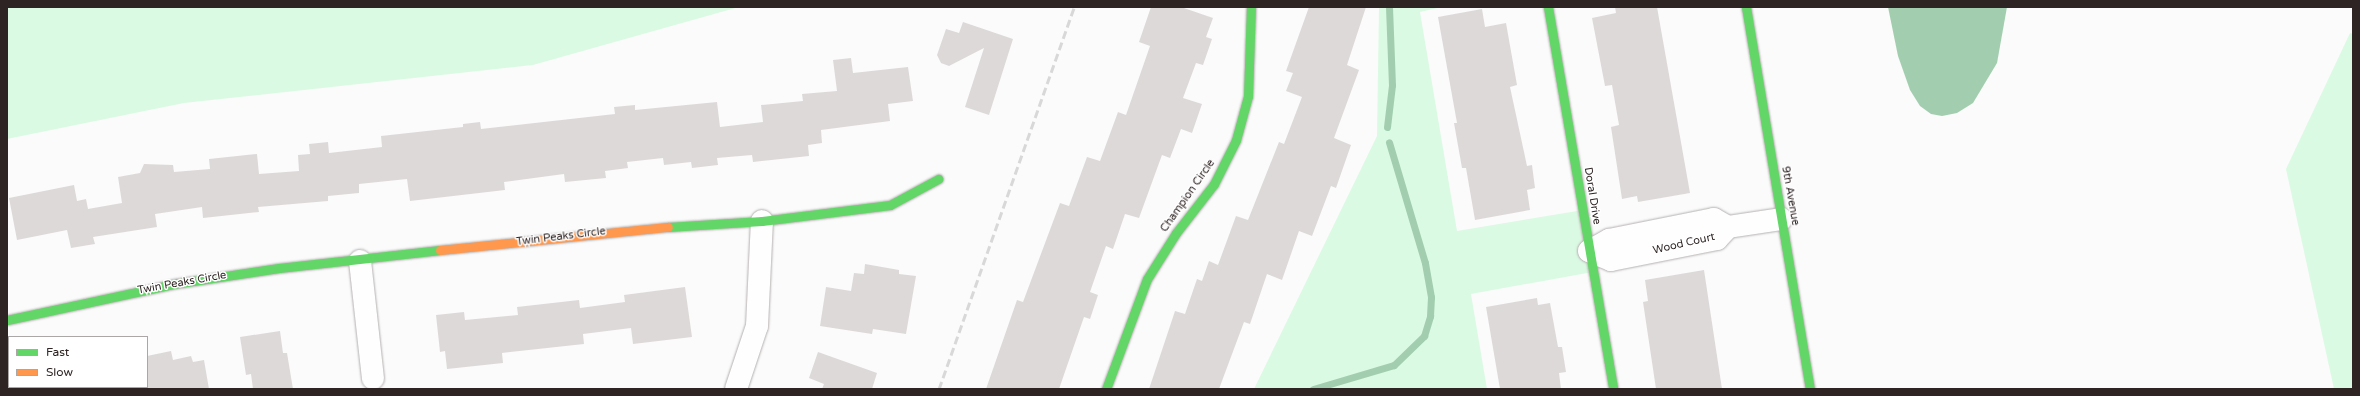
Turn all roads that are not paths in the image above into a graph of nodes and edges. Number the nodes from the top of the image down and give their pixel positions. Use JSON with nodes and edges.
{"nodes":[{"id":1,"x":1252,"y":7,"type":"edge"},
{"id":2,"x":1548,"y":7,"type":"edge"},
{"id":3,"x":1746,"y":7,"type":"edge"},
{"id":4,"x":938,"y":179,"type":"dead end"},
{"id":5,"x":1781,"y":219,"type":"junction"},
{"id":6,"x":762,"y":221,"type":"junction"},
{"id":7,"x":1589,"y":251,"type":"junction"},
{"id":8,"x":360,"y":261,"type":"junction"},
{"id":9,"x":7,"y":320,"type":"edge"},
{"id":10,"x":373,"y":378,"type":"dead end"},
{"id":11,"x":736,"y":389,"type":"edge"},
{"id":12,"x":1106,"y":389,"type":"edge"},
{"id":13,"x":1613,"y":389,"type":"edge"},
{"id":14,"x":1810,"y":389,"type":"edge"}],
"edges":[{"from":1,"to":12,"type":"street","name":"Champion Circle"},
{"from":2,"to":7,"type":"street","name":"Doral Drive"},
{"from":3,"to":5,"type":"street","name":"9th Avenue"},
{"from":4,"to":6,"type":"street","name":"Twin Peaks Circle"},
{"from":5,"to":7,"type":"street","name":"Wood Court"},
{"from":5,"to":14,"type":"street","name":"9th Avenue"},
{"from":6,"to":8,"type":"street","name":"Twin Peaks Circle"},
{"from":6,"to":11,"type":"street"},
{"from":7,"to":13,"type":"street","name":"Doral Drive"},
{"from":8,"to":9,"type":"street","name":"Twin Peaks Circle"},
{"from":8,"to":10,"type":"street"}]}
